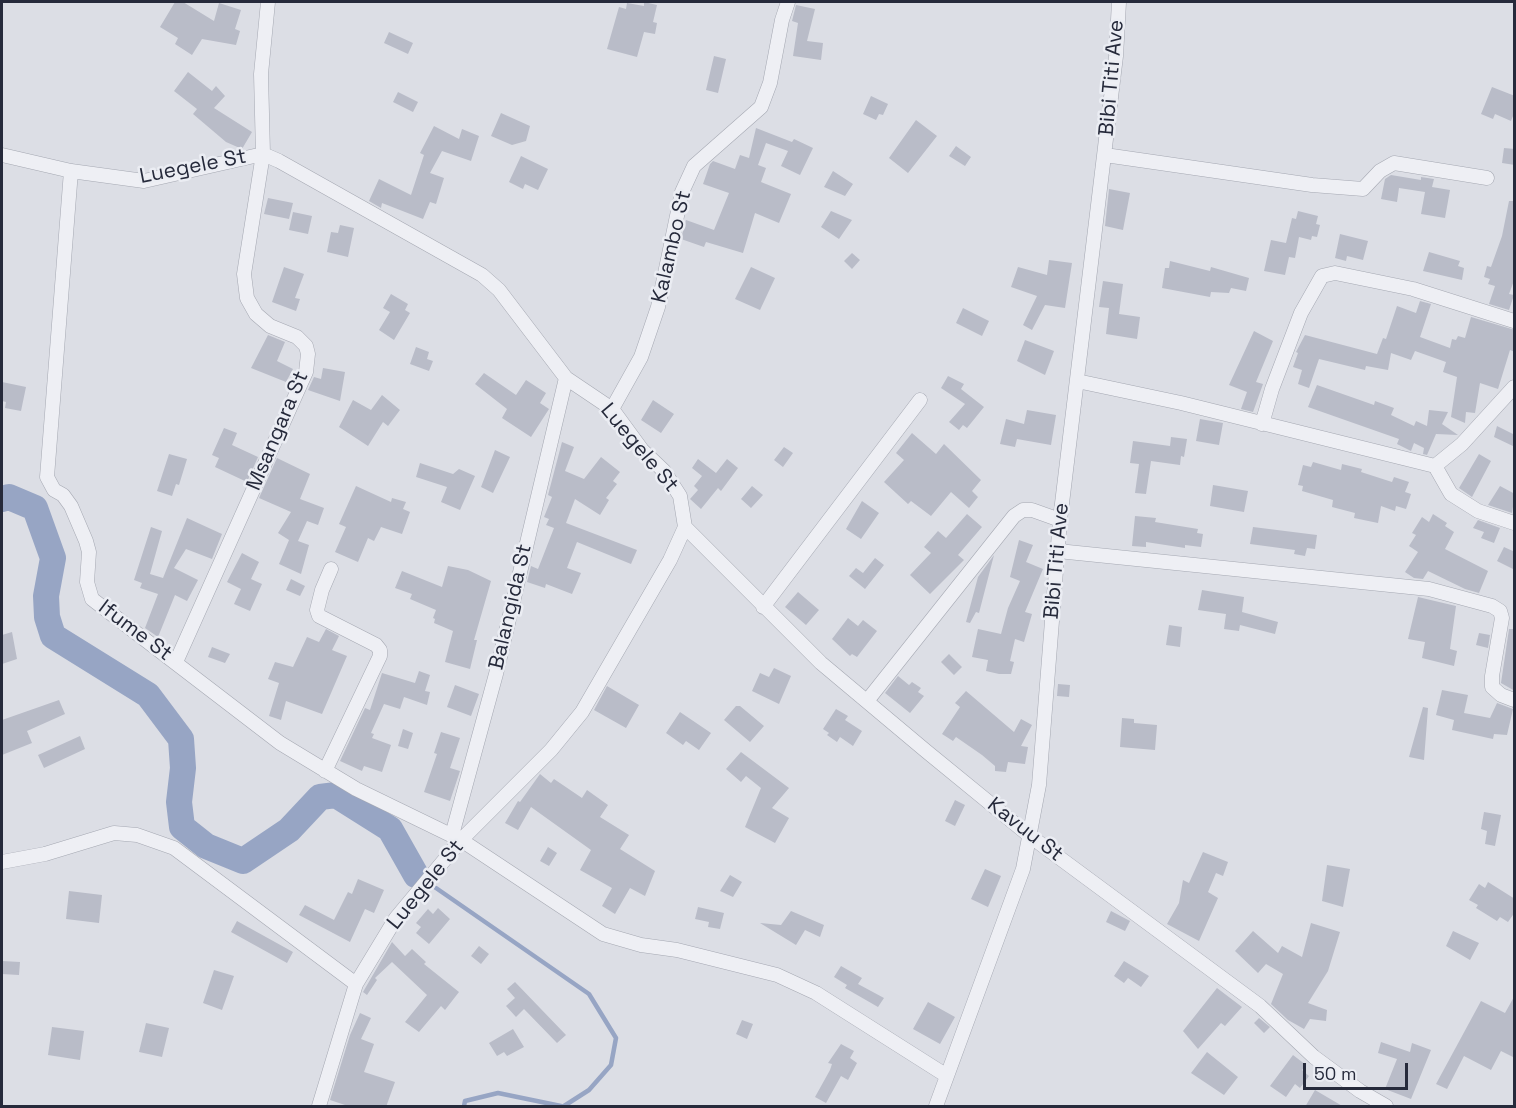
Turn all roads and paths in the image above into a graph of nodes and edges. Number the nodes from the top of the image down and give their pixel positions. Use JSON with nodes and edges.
{"nodes":[{"id":1,"x":268,"y":2,"type":"edge"},
{"id":2,"x":788,"y":2,"type":"edge"},
{"id":3,"x":1119,"y":2,"type":"edge"},
{"id":4,"x":263,"y":154,"type":"junction"},
{"id":5,"x":2,"y":155,"type":"edge"},
{"id":6,"x":1105,"y":155,"type":"junction"},
{"id":7,"x":71,"y":171,"type":"junction"},
{"id":8,"x":1487,"y":178,"type":"dead end"},
{"id":9,"x":1515,"y":321,"type":"edge"},
{"id":10,"x":566,"y":378,"type":"junction"},
{"id":11,"x":1077,"y":381,"type":"junction"},
{"id":12,"x":1515,"y":387,"type":"edge"},
{"id":13,"x":920,"y":400,"type":"dead end"},
{"id":14,"x":612,"y":409,"type":"junction"},
{"id":15,"x":1262,"y":424,"type":"junction"},
{"id":16,"x":1435,"y":466,"type":"junction"},
{"id":17,"x":1060,"y":520,"type":"junction"},
{"id":18,"x":1515,"y":523,"type":"edge"},
{"id":19,"x":685,"y":527,"type":"junction"},
{"id":20,"x":1058,"y":551,"type":"junction"},
{"id":21,"x":331,"y":569,"type":"dead end"},
{"id":22,"x":764,"y":607,"type":"junction"},
{"id":23,"x":176,"y":663,"type":"junction"},
{"id":24,"x":1515,"y":700,"type":"edge"},
{"id":25,"x":867,"y":701,"type":"junction"},
{"id":26,"x":325,"y":771,"type":"junction"},
{"id":27,"x":1030,"y":836,"type":"junction"},
{"id":28,"x":457,"y":837,"type":"junction"},
{"id":29,"x":2,"y":862,"type":"edge"},
{"id":30,"x":356,"y":984,"type":"junction"},
{"id":31,"x":947,"y":1076,"type":"junction"},
{"id":32,"x":319,"y":1107,"type":"edge"},
{"id":33,"x":936,"y":1107,"type":"edge"},
{"id":34,"x":1386,"y":1107,"type":"edge"}],
"edges":[{"from":1,"to":4,"type":"street","name":"Msangara St"},
{"from":2,"to":14,"type":"street","name":"Kalambo St"},
{"from":3,"to":6,"type":"street","name":"Bibi Titi Ave"},
{"from":4,"to":7,"type":"street","name":"Luegele St"},
{"from":4,"to":10,"type":"street","name":"Luegele St"},
{"from":4,"to":23,"type":"street","name":"Msangara St"},
{"from":5,"to":7,"type":"street","name":"Luegele St"},
{"from":6,"to":8,"type":"street"},
{"from":6,"to":11,"type":"street","name":"Bibi Titi Ave"},
{"from":7,"to":23,"type":"street","name":"Ifume St"},
{"from":9,"to":15,"type":"street"},
{"from":10,"to":14,"type":"street","name":"Luegele St"},
{"from":10,"to":28,"type":"street","name":"Balangida St"},
{"from":11,"to":15,"type":"street"},
{"from":11,"to":17,"type":"street","name":"Bibi Titi Ave"},
{"from":12,"to":16,"type":"street"},
{"from":13,"to":22,"type":"street"},
{"from":14,"to":19,"type":"street","name":"Luegele St"},
{"from":15,"to":16,"type":"street"},
{"from":16,"to":18,"type":"street"},
{"from":17,"to":20,"type":"street","name":"Bibi Titi Ave"},
{"from":17,"to":25,"type":"street"},
{"from":19,"to":22,"type":"street","name":"Kavuu St"},
{"from":19,"to":28,"type":"street","name":"Luegele St"},
{"from":20,"to":24,"type":"street"},
{"from":20,"to":27,"type":"street","name":"Bibi Titi Ave"},
{"from":21,"to":26,"type":"street"},
{"from":22,"to":25,"type":"street","name":"Kavuu St"},
{"from":23,"to":26,"type":"street","name":"Ifume St"},
{"from":25,"to":27,"type":"street","name":"Kavuu St"},
{"from":26,"to":28,"type":"street","name":"Ifume St"},
{"from":27,"to":31,"type":"street","name":"Bibi Titi Ave"},
{"from":27,"to":34,"type":"street","name":"Kavuu St"},
{"from":28,"to":30,"type":"street","name":"Luegele St"},
{"from":28,"to":31,"type":"street","name":"Ifume St"},
{"from":29,"to":30,"type":"street"},
{"from":30,"to":32,"type":"street","name":"Luegele St"},
{"from":31,"to":33,"type":"street","name":"Bibi Titi Ave"}]}
